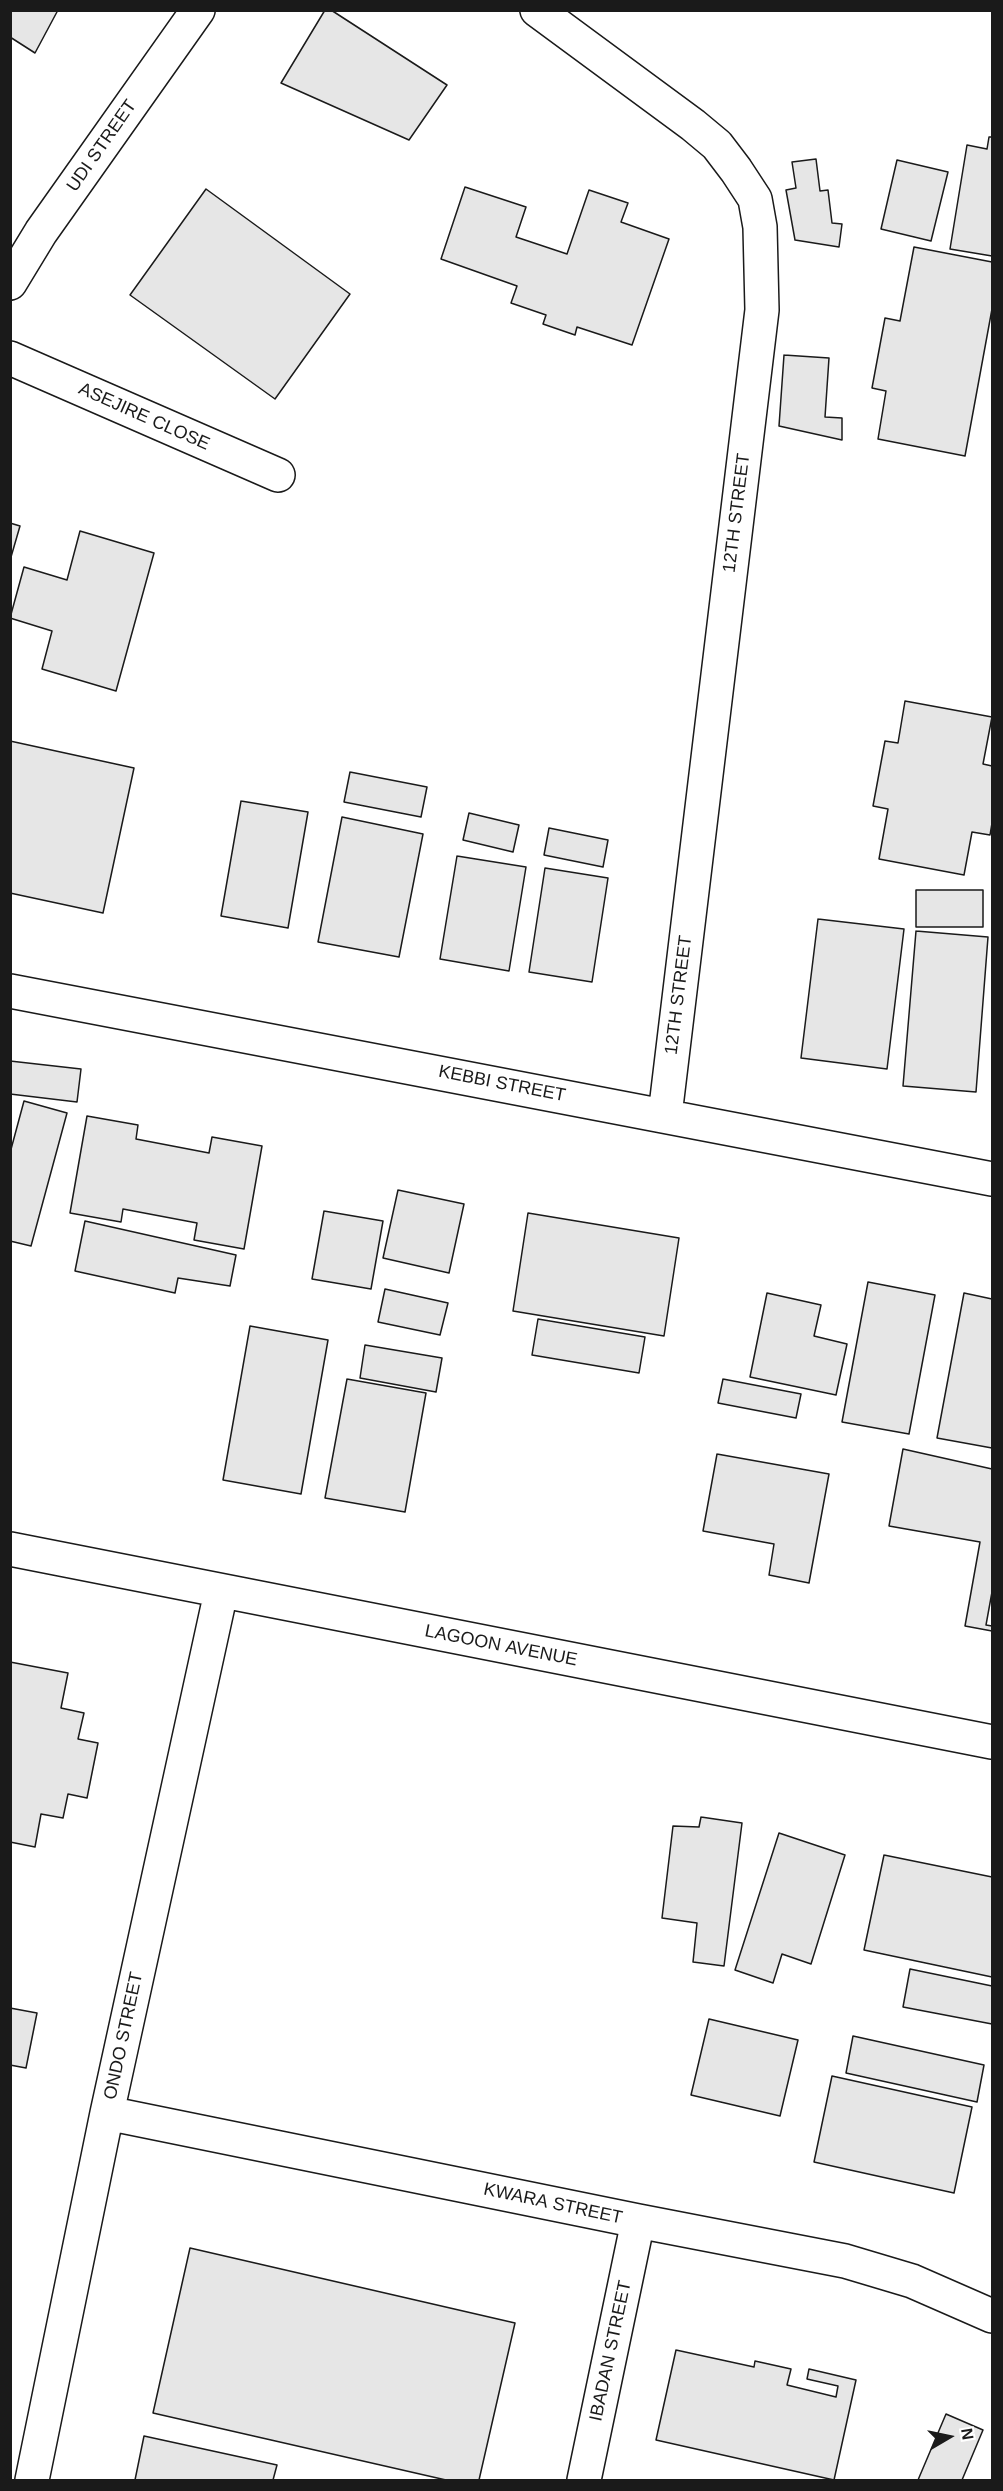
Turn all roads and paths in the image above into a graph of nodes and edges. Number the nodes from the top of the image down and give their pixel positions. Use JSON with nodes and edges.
{"nodes":[{"id":1,"x":198,"y":10,"type":"edge"},
{"id":2,"x":537,"y":10,"type":"edge"},
{"id":3,"x":10,"y":284,"type":"edge"},
{"id":4,"x":10,"y":358,"type":"edge"},
{"id":5,"x":278,"y":475,"type":"dead end"},
{"id":6,"x":10,"y":991,"type":"edge"},
{"id":7,"x":665,"y":1115,"type":"junction"},
{"id":8,"x":993,"y":1179,"type":"edge"},
{"id":9,"x":10,"y":1549,"type":"edge"},
{"id":10,"x":222,"y":1592,"type":"junction"},
{"id":11,"x":993,"y":1742,"type":"edge"},
{"id":12,"x":107,"y":2113,"type":"junction"},
{"id":13,"x":638,"y":2221,"type":"junction"},
{"id":14,"x":993,"y":2316,"type":"edge"},
{"id":15,"x":32,"y":2481,"type":"edge"},
{"id":16,"x":584,"y":2481,"type":"edge"}],
"edges":[{"from":1,"to":3,"type":"street","name":"UDI STREET"},
{"from":2,"to":7,"type":"street","name":"12TH STREET"},
{"from":4,"to":5,"type":"street","name":"ASEJIRE CLOSE"},
{"from":6,"to":7,"type":"street","name":"KEBBI STREET"},
{"from":7,"to":8,"type":"street","name":"KEBBI STREET"},
{"from":9,"to":10,"type":"street","name":"LAGOON AVENUE"},
{"from":10,"to":11,"type":"street","name":"LAGOON AVENUE"},
{"from":10,"to":12,"type":"street","name":"ONDO STREET"},
{"from":12,"to":13,"type":"street","name":"KWARA STREET"},
{"from":12,"to":15,"type":"street","name":"ONDO STREET"},
{"from":13,"to":14,"type":"street","name":"KWARA STREET"},
{"from":13,"to":16,"type":"street","name":"IBADAN STREET"}]}
